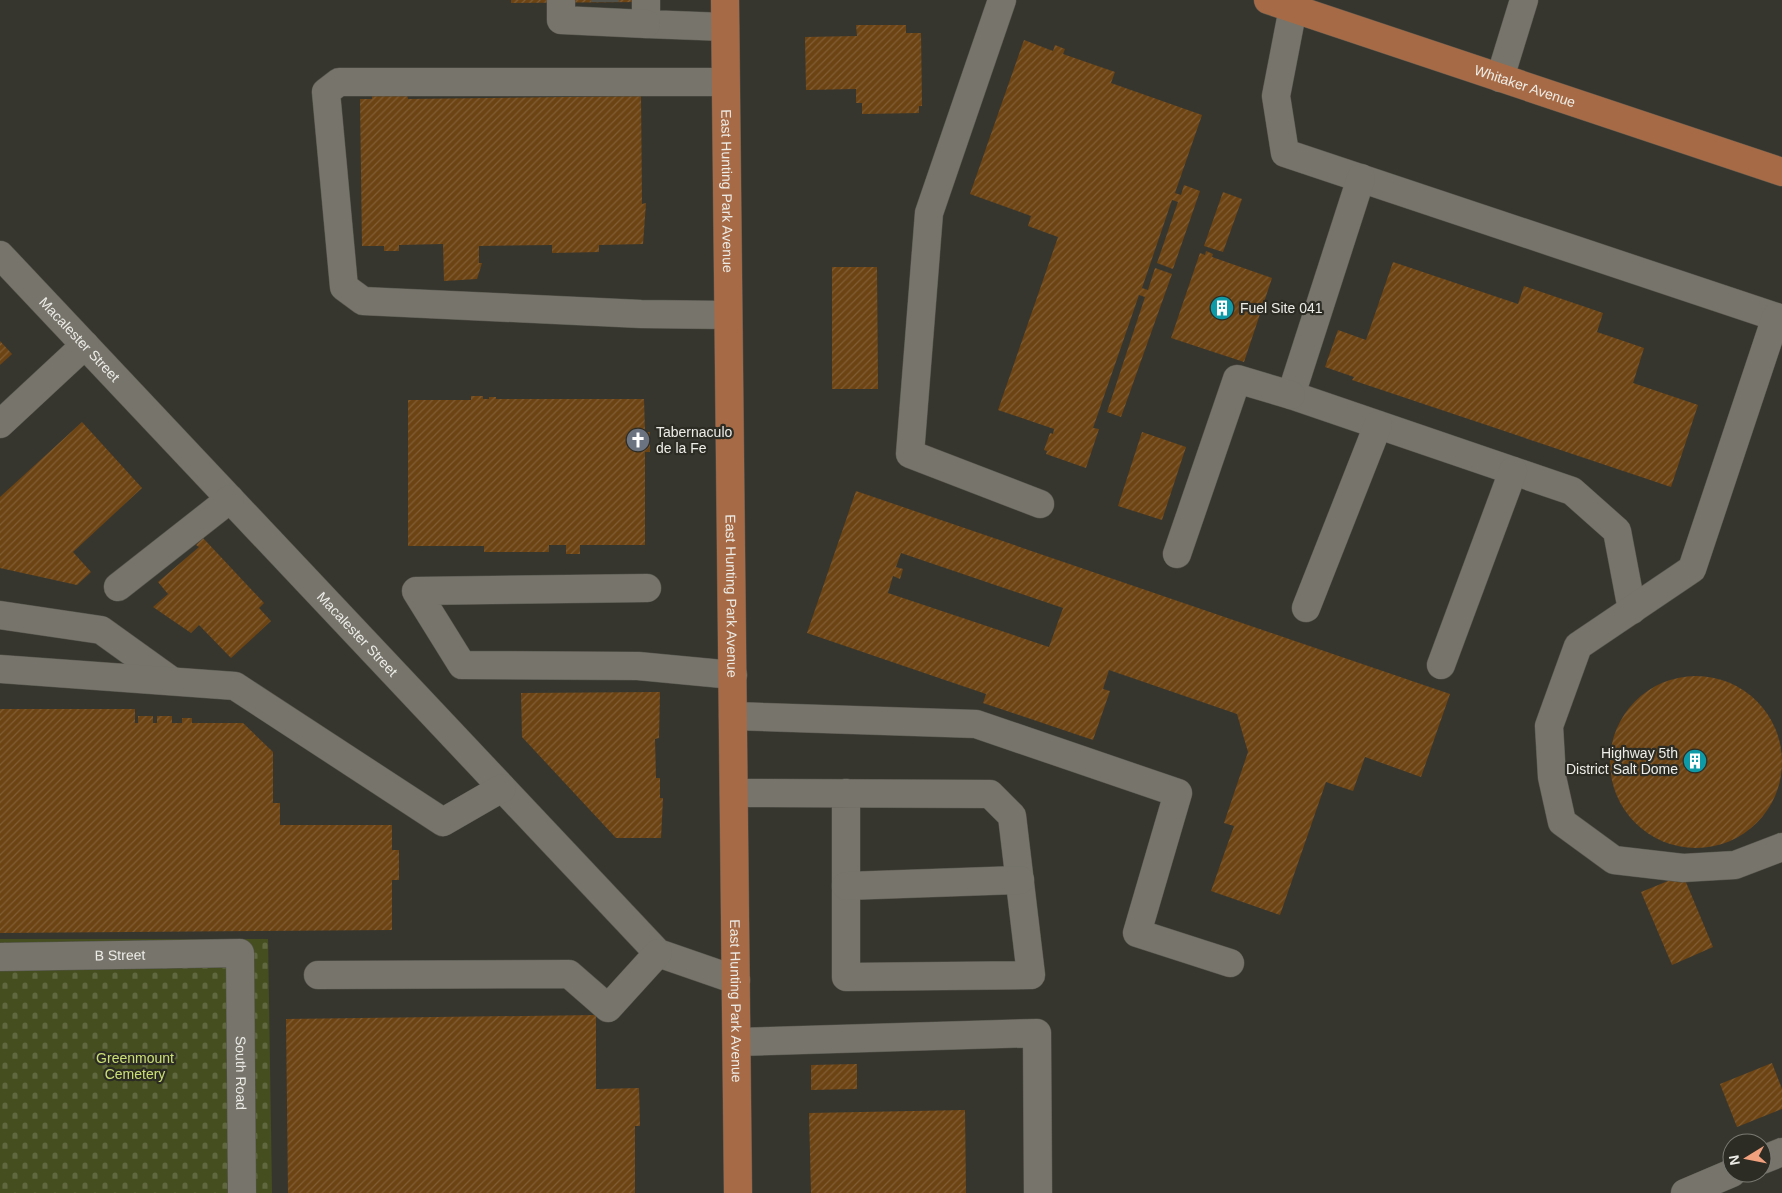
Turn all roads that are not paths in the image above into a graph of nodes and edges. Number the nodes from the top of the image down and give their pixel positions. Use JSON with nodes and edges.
{"nodes":[{"id":1,"x":1002,"y":0,"type":"edge"},
{"id":2,"x":1524,"y":0,"type":"edge"},
{"id":3,"x":561,"y":2,"type":"dead end"},
{"id":4,"x":1280,"y":4,"type":"edge"},
{"id":5,"x":646,"y":12,"type":"edge"},
{"id":6,"x":725,"y":13,"type":"edge"},
{"id":7,"x":1500,"y":78,"type":"junction"},
{"id":8,"x":726,"y":82,"type":"junction"},
{"id":9,"x":1782,"y":172,"type":"edge"},
{"id":10,"x":1361,"y":178,"type":"junction"},
{"id":11,"x":0,"y":255,"type":"edge"},
{"id":12,"x":728,"y":314,"type":"junction"},
{"id":13,"x":1779,"y":318,"type":"edge"},
{"id":14,"x":86,"y":346,"type":"junction"},
{"id":15,"x":1291,"y":395,"type":"junction"},
{"id":16,"x":0,"y":424,"type":"edge"},
{"id":17,"x":1378,"y":425,"type":"junction"},
{"id":18,"x":1513,"y":471,"type":"junction"},
{"id":19,"x":230,"y":499,"type":"junction"},
{"id":20,"x":1040,"y":504,"type":"dead end"},
{"id":21,"x":1177,"y":554,"type":"dead end"},
{"id":22,"x":118,"y":587,"type":"dead end"},
{"id":23,"x":647,"y":588,"type":"dead end"},
{"id":24,"x":1306,"y":608,"type":"dead end"},
{"id":25,"x":1632,"y":610,"type":"junction"},
{"id":26,"x":0,"y":615,"type":"edge"},
{"id":27,"x":1441,"y":665,"type":"dead end"},
{"id":28,"x":0,"y":669,"type":"edge"},
{"id":29,"x":733,"y":675,"type":"junction"},
{"id":30,"x":172,"y":681,"type":"junction"},
{"id":31,"x":733,"y":716,"type":"junction"},
{"id":32,"x":502,"y":788,"type":"junction"},
{"id":33,"x":734,"y":793,"type":"junction"},
{"id":34,"x":846,"y":793,"type":"junction"},
{"id":35,"x":1782,"y":847,"type":"edge"},
{"id":36,"x":1020,"y":880,"type":"junction"},
{"id":37,"x":846,"y":886,"type":"junction"},
{"id":38,"x":240,"y":953,"type":"joint"},
{"id":39,"x":658,"y":953,"type":"junction"},
{"id":40,"x":0,"y":957,"type":"edge"},
{"id":41,"x":1230,"y":963,"type":"dead end"},
{"id":42,"x":318,"y":975,"type":"dead end"},
{"id":43,"x":736,"y":980,"type":"junction"},
{"id":44,"x":736,"y":1042,"type":"junction"},
{"id":45,"x":1722,"y":1177,"type":"edge"},
{"id":46,"x":242,"y":1193,"type":"edge"},
{"id":47,"x":738,"y":1193,"type":"edge"},
{"id":48,"x":1038,"y":1193,"type":"edge"},
{"id":49,"x":1685,"y":1193,"type":"edge"}],
"edges":[{"from":1,"to":20,"type":"street"},
{"from":2,"to":7,"type":"street"},
{"from":3,"to":5,"type":"street"},
{"from":4,"to":7,"type":"main road","name":"Whitaker Avenue"},
{"from":4,"to":10,"type":"street"},
{"from":5,"to":6,"type":"street"},
{"from":6,"to":8,"type":"main road","name":"East Hunting Park Avenue"},
{"from":7,"to":9,"type":"main road","name":"Whitaker Avenue"},
{"from":8,"to":12,"type":"main road","name":"East Hunting Park Avenue"},
{"from":8,"to":12,"type":"street"},
{"from":10,"to":13,"type":"street"},
{"from":10,"to":15,"type":"street"},
{"from":11,"to":14,"type":"street","name":"Macalester Street"},
{"from":12,"to":29,"type":"main road","name":"East Hunting Park Avenue"},
{"from":13,"to":25,"type":"street"},
{"from":14,"to":16,"type":"street"},
{"from":14,"to":19,"type":"street","name":"Macalester Street"},
{"from":15,"to":17,"type":"street"},
{"from":15,"to":21,"type":"street"},
{"from":17,"to":18,"type":"street"},
{"from":17,"to":24,"type":"street"},
{"from":18,"to":25,"type":"street"},
{"from":18,"to":27,"type":"street"},
{"from":19,"to":22,"type":"street"},
{"from":19,"to":32,"type":"street","name":"Macalester Street"},
{"from":23,"to":29,"type":"street"},
{"from":25,"to":35,"type":"street"},
{"from":26,"to":30,"type":"street"},
{"from":28,"to":30,"type":"street"},
{"from":29,"to":31,"type":"main road","name":"East Hunting Park Avenue"},
{"from":30,"to":32,"type":"street"},
{"from":31,"to":33,"type":"main road","name":"East Hunting Park Avenue"},
{"from":31,"to":41,"type":"street"},
{"from":32,"to":39,"type":"street","name":"Macalester Street"},
{"from":33,"to":34,"type":"street"},
{"from":33,"to":43,"type":"main road","name":"East Hunting Park Avenue"},
{"from":34,"to":36,"type":"street"},
{"from":34,"to":37,"type":"street"},
{"from":36,"to":37,"type":"street"},
{"from":36,"to":37,"type":"street"},
{"from":38,"to":40,"type":"street","name":"B Street"},
{"from":38,"to":46,"type":"street","name":"South Road"},
{"from":39,"to":42,"type":"street"},
{"from":39,"to":43,"type":"street","name":"Macalester Street"},
{"from":43,"to":44,"type":"main road","name":"East Hunting Park Avenue"},
{"from":44,"to":47,"type":"main road","name":"East Hunting Park Avenue"},
{"from":44,"to":48,"type":"street"},
{"from":45,"to":49,"type":"street"}]}
